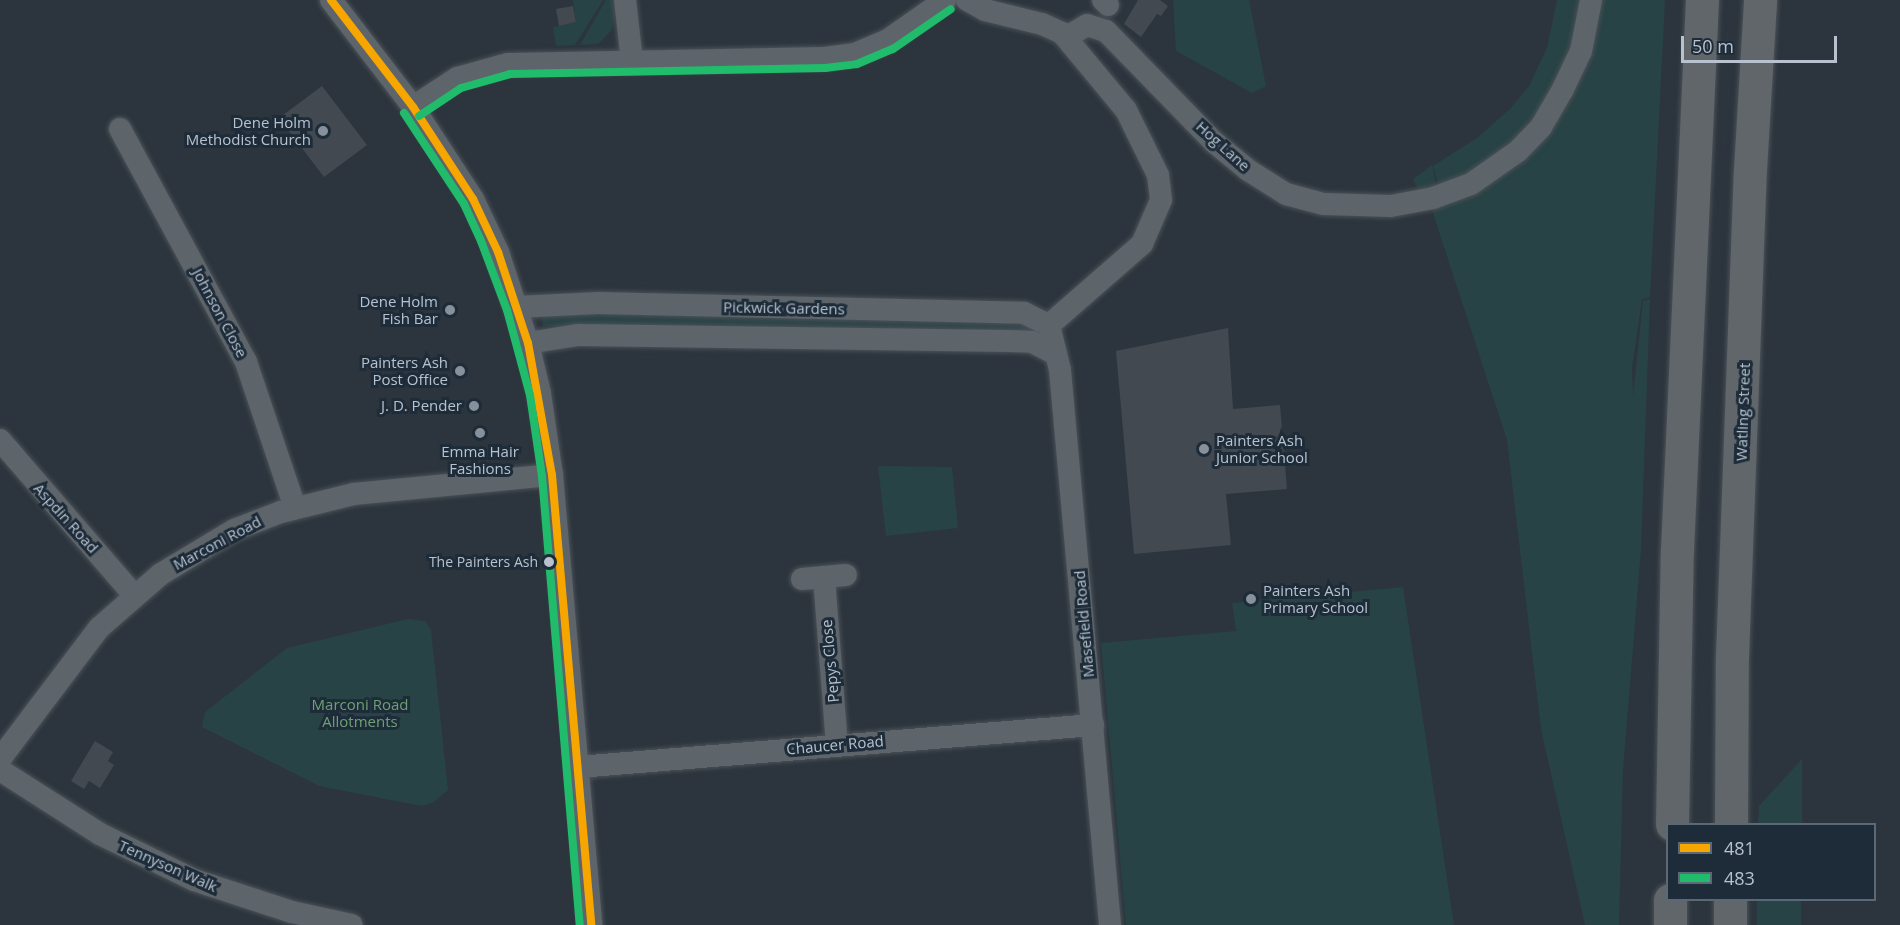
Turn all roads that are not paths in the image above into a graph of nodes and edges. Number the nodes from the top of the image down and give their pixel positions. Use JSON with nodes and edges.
{"nodes":[{"id":1,"x":331,"y":0,"type":"edge"},
{"id":2,"x":625,"y":0,"type":"edge"},
{"id":3,"x":945,"y":0,"type":"edge"},
{"id":4,"x":966,"y":0,"type":"edge"},
{"id":5,"x":1591,"y":0,"type":"edge"},
{"id":6,"x":1702,"y":0,"type":"edge"},
{"id":7,"x":1760,"y":0,"type":"edge"},
{"id":8,"x":1066,"y":37,"type":"junction"},
{"id":9,"x":632,"y":61,"type":"junction"},
{"id":10,"x":413,"y":107,"type":"junction"},
{"id":11,"x":120,"y":129,"type":"dead end"},
{"id":12,"x":517,"y":307,"type":"junction"},
{"id":13,"x":1049,"y":325,"type":"junction"},
{"id":14,"x":528,"y":343,"type":"junction"},
{"id":15,"x":1056,"y":354,"type":"junction"},
{"id":16,"x":0,"y":440,"type":"edge"},
{"id":17,"x":552,"y":475,"type":"junction"},
{"id":18,"x":295,"y":508,"type":"junction"},
{"id":19,"x":824,"y":577,"type":"dead end"},
{"id":20,"x":134,"y":596,"type":"junction"},
{"id":21,"x":1093,"y":725,"type":"junction"},
{"id":22,"x":837,"y":745,"type":"junction"},
{"id":23,"x":0,"y":759,"type":"edge"},
{"id":24,"x":578,"y":767,"type":"junction"},
{"id":25,"x":0,"y":770,"type":"edge"},
{"id":26,"x":1672,"y":823,"type":"edge"},
{"id":27,"x":1731,"y":823,"type":"edge"},
{"id":28,"x":1670,"y":901,"type":"edge"},
{"id":29,"x":1730,"y":901,"type":"edge"},
{"id":30,"x":352,"y":925,"type":"edge"},
{"id":31,"x":591,"y":925,"type":"edge"},
{"id":32,"x":1110,"y":925,"type":"edge"},
{"id":33,"x":1670,"y":925,"type":"edge"},
{"id":34,"x":1730,"y":925,"type":"edge"}],
"edges":[{"from":1,"to":10,"type":"street"},
{"from":2,"to":9,"type":"street"},
{"from":3,"to":9,"type":"street"},
{"from":4,"to":8,"type":"street"},
{"from":5,"to":8,"type":"street","name":"Hog Lane"},
{"from":6,"to":26,"type":"highway"},
{"from":7,"to":27,"type":"highway","name":"Watling Street"},
{"from":8,"to":13,"type":"street"},
{"from":9,"to":10,"type":"street"},
{"from":10,"to":12,"type":"street"},
{"from":11,"to":18,"type":"street","name":"Johnson Close"},
{"from":12,"to":13,"type":"street","name":"Pickwick Gardens"},
{"from":12,"to":14,"type":"street"},
{"from":13,"to":15,"type":"street","name":"Masefield Road"},
{"from":14,"to":15,"type":"street"},
{"from":14,"to":17,"type":"street"},
{"from":15,"to":21,"type":"street","name":"Masefield Road"},
{"from":16,"to":20,"type":"street","name":"Aspdin Road"},
{"from":17,"to":18,"type":"street","name":"Marconi Road"},
{"from":17,"to":24,"type":"street"},
{"from":18,"to":20,"type":"street","name":"Marconi Road"},
{"from":19,"to":22,"type":"street","name":"Pepys Close"},
{"from":20,"to":23,"type":"street","name":"Marconi Road"},
{"from":21,"to":22,"type":"street","name":"Chaucer Road"},
{"from":21,"to":32,"type":"street","name":"Masefield Road"},
{"from":22,"to":24,"type":"street","name":"Chaucer Road"},
{"from":24,"to":31,"type":"street"},
{"from":25,"to":30,"type":"street","name":"Tennyson Walk"},
{"from":28,"to":33,"type":"highway"},
{"from":29,"to":34,"type":"highway"}]}
